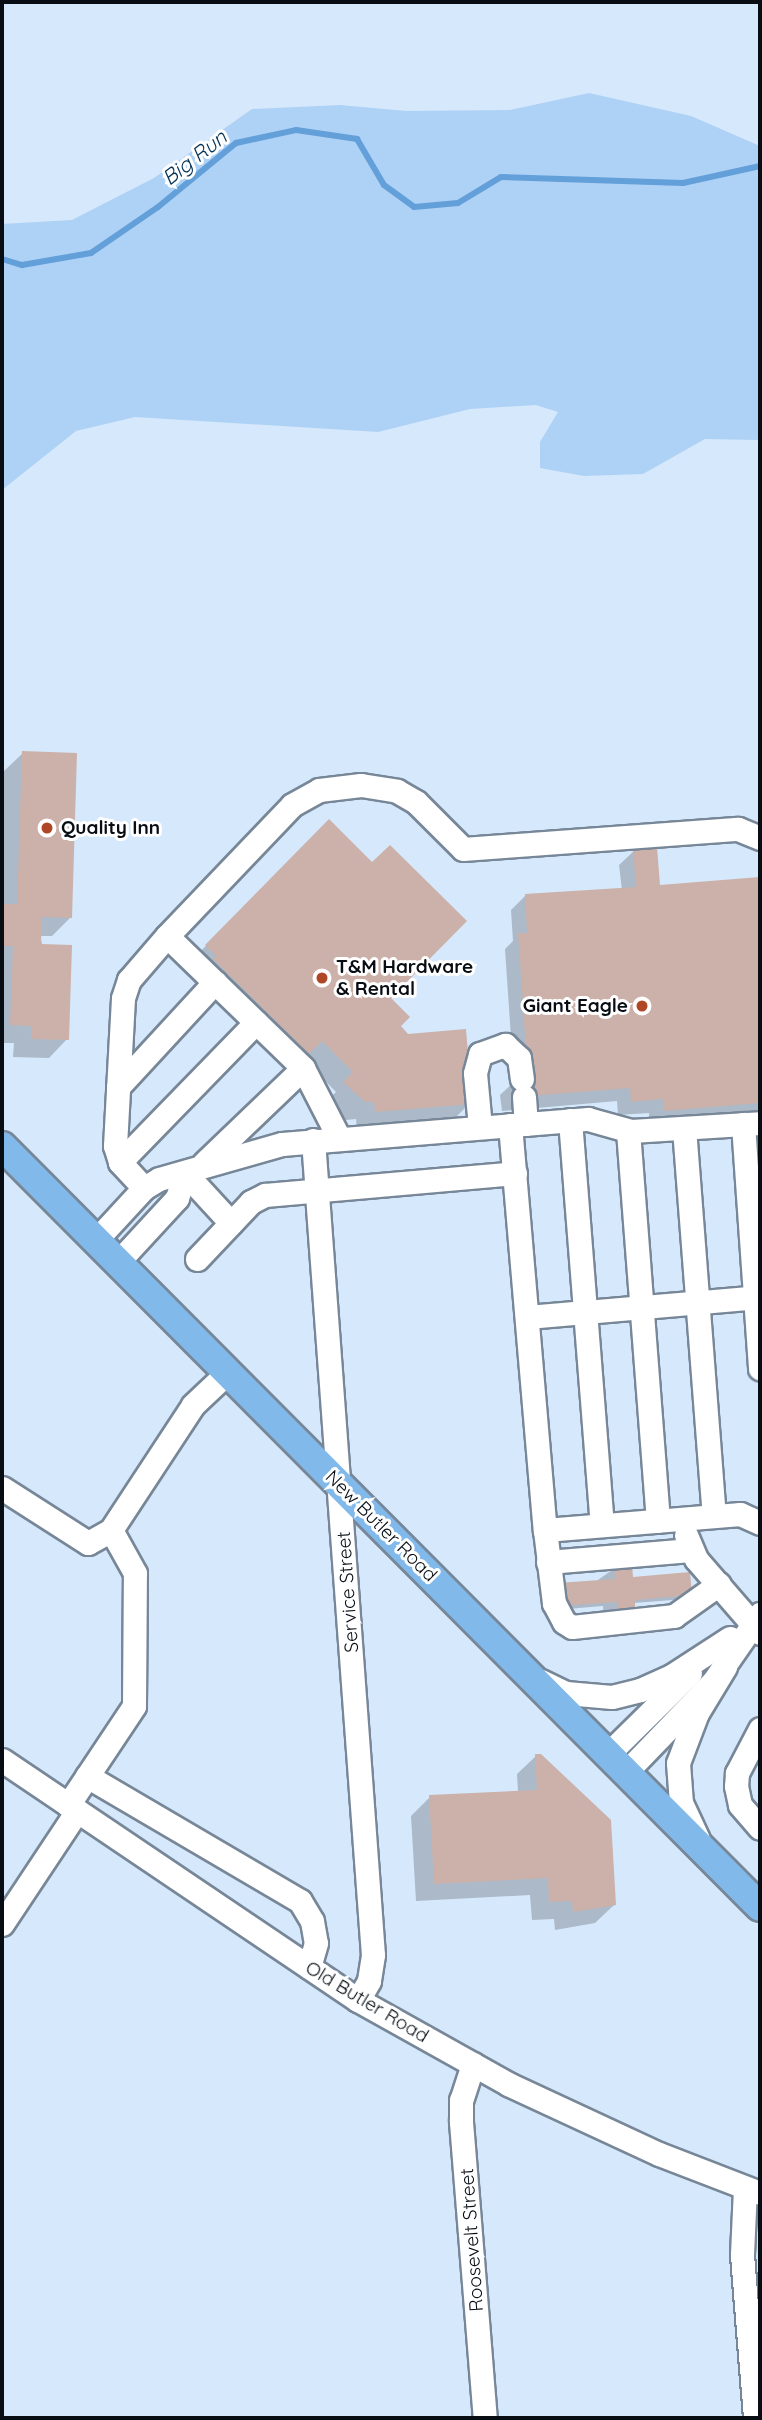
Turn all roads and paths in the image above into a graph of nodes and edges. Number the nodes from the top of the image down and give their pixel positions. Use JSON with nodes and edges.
{"nodes":[{"id":1,"x":760,"y":838,"type":"edge"},
{"id":2,"x":167,"y":936,"type":"junction"},
{"id":3,"x":215,"y":982,"type":"junction"},
{"id":4,"x":256,"y":1022,"type":"junction"},
{"id":5,"x":303,"y":1068,"type":"junction"},
{"id":6,"x":118,"y":1087,"type":"junction"},
{"id":7,"x":570,"y":1120,"type":"junction"},
{"id":8,"x":751,"y":1123,"type":"edge"},
{"id":9,"x":518,"y":1124,"type":"junction"},
{"id":10,"x":480,"y":1127,"type":"junction"},
{"id":11,"x":684,"y":1128,"type":"junction"},
{"id":12,"x":628,"y":1130,"type":"junction"},
{"id":13,"x":339,"y":1138,"type":"junction"},
{"id":14,"x":313,"y":1140,"type":"junction"},
{"id":15,"x":2,"y":1146,"type":"edge"},
{"id":16,"x":120,"y":1162,"type":"junction"},
{"id":17,"x":193,"y":1169,"type":"junction"},
{"id":18,"x":514,"y":1173,"type":"junction"},
{"id":19,"x":144,"y":1188,"type":"junction"},
{"id":20,"x":317,"y":1189,"type":"junction"},
{"id":21,"x":231,"y":1223,"type":"junction"},
{"id":22,"x":96,"y":1240,"type":"junction"},
{"id":23,"x":197,"y":1259,"type":"dead end"},
{"id":24,"x":118,"y":1262,"type":"junction"},
{"id":25,"x":758,"y":1297,"type":"edge"},
{"id":26,"x":697,"y":1302,"type":"junction"},
{"id":27,"x":641,"y":1307,"type":"junction"},
{"id":28,"x":584,"y":1312,"type":"junction"},
{"id":29,"x":527,"y":1317,"type":"junction"},
{"id":30,"x":760,"y":1368,"type":"edge"},
{"id":31,"x":228,"y":1372,"type":"junction"},
{"id":32,"x":340,"y":1484,"type":"junction"},
{"id":33,"x":2,"y":1488,"type":"edge"},
{"id":34,"x":714,"y":1516,"type":"junction"},
{"id":35,"x":684,"y":1518,"type":"junction"},
{"id":36,"x":658,"y":1521,"type":"junction"},
{"id":37,"x":760,"y":1523,"type":"edge"},
{"id":38,"x":602,"y":1525,"type":"junction"},
{"id":39,"x":111,"y":1530,"type":"junction"},
{"id":40,"x":545,"y":1530,"type":"junction"},
{"id":41,"x":690,"y":1550,"type":"junction"},
{"id":42,"x":548,"y":1562,"type":"junction"},
{"id":43,"x":719,"y":1584,"type":"junction"},
{"id":44,"x":757,"y":1624,"type":"edge"},
{"id":45,"x":730,"y":1638,"type":"junction"},
{"id":46,"x":725,"y":1667,"type":"junction"},
{"id":47,"x":523,"y":1668,"type":"junction"},
{"id":48,"x":758,"y":1738,"type":"edge"},
{"id":49,"x":2,"y":1760,"type":"edge"},
{"id":50,"x":617,"y":1763,"type":"junction"},
{"id":51,"x":88,"y":1776,"type":"junction"},
{"id":52,"x":73,"y":1808,"type":"junction"},
{"id":53,"x":760,"y":1812,"type":"edge"},
{"id":54,"x":760,"y":1828,"type":"edge"},
{"id":55,"x":712,"y":1859,"type":"junction"},
{"id":56,"x":760,"y":1907,"type":"edge"},
{"id":57,"x":2,"y":1924,"type":"edge"},
{"id":58,"x":310,"y":1968,"type":"junction"},
{"id":59,"x":358,"y":2000,"type":"junction"},
{"id":60,"x":473,"y":2064,"type":"junction"},
{"id":61,"x":752,"y":2190,"type":"edge"},
{"id":62,"x":485,"y":2418,"type":"edge"},
{"id":63,"x":755,"y":2418,"type":"edge"}],
"edges":[{"from":1,"to":2,"type":"street"},
{"from":2,"to":3,"type":"street"},
{"from":2,"to":6,"type":"street"},
{"from":3,"to":4,"type":"street"},
{"from":3,"to":6,"type":"street"},
{"from":4,"to":5,"type":"street"},
{"from":4,"to":16,"type":"street"},
{"from":5,"to":13,"type":"street"},
{"from":5,"to":17,"type":"street"},
{"from":6,"to":16,"type":"street"},
{"from":7,"to":9,"type":"street"},
{"from":7,"to":12,"type":"street"},
{"from":7,"to":28,"type":"street"},
{"from":8,"to":11,"type":"street"},
{"from":8,"to":25,"type":"street"},
{"from":9,"to":10,"type":"street"},
{"from":9,"to":10,"type":"street"},
{"from":9,"to":18,"type":"street"},
{"from":10,"to":13,"type":"street"},
{"from":11,"to":12,"type":"street"},
{"from":11,"to":26,"type":"street"},
{"from":12,"to":27,"type":"street"},
{"from":13,"to":14,"type":"street"},
{"from":14,"to":17,"type":"street"},
{"from":14,"to":20,"type":"street","name":"Service Street"},
{"from":15,"to":22,"type":"main road","name":"New Butler Road"},
{"from":16,"to":19,"type":"street"},
{"from":17,"to":19,"type":"street"},
{"from":17,"to":21,"type":"street"},
{"from":17,"to":24,"type":"street"},
{"from":18,"to":20,"type":"street"},
{"from":18,"to":29,"type":"street"},
{"from":19,"to":22,"type":"street"},
{"from":20,"to":21,"type":"street"},
{"from":20,"to":32,"type":"street","name":"Service Street"},
{"from":21,"to":23,"type":"street"},
{"from":22,"to":24,"type":"main road","name":"New Butler Road"},
{"from":24,"to":31,"type":"main road","name":"New Butler Road"},
{"from":25,"to":26,"type":"street"},
{"from":25,"to":30,"type":"street"},
{"from":26,"to":27,"type":"street"},
{"from":26,"to":34,"type":"street"},
{"from":27,"to":28,"type":"street"},
{"from":27,"to":36,"type":"street"},
{"from":28,"to":29,"type":"street"},
{"from":28,"to":38,"type":"street"},
{"from":29,"to":40,"type":"street"},
{"from":31,"to":32,"type":"main road","name":"New Butler Road"},
{"from":31,"to":39,"type":"street"},
{"from":32,"to":47,"type":"main road","name":"New Butler Road"},
{"from":32,"to":59,"type":"street","name":"Service Street"},
{"from":33,"to":39,"type":"street"},
{"from":34,"to":35,"type":"street"},
{"from":34,"to":37,"type":"street"},
{"from":35,"to":36,"type":"street"},
{"from":35,"to":41,"type":"street"},
{"from":36,"to":38,"type":"street"},
{"from":38,"to":40,"type":"street"},
{"from":39,"to":51,"type":"street"},
{"from":40,"to":42,"type":"street"},
{"from":41,"to":42,"type":"street"},
{"from":41,"to":43,"type":"street"},
{"from":42,"to":43,"type":"street"},
{"from":43,"to":44,"type":"street"},
{"from":44,"to":45,"type":"street"},
{"from":44,"to":46,"type":"street"},
{"from":45,"to":47,"type":"street"},
{"from":45,"to":50,"type":"street"},
{"from":46,"to":50,"type":"street"},
{"from":46,"to":55,"type":"street"},
{"from":47,"to":50,"type":"main road","name":"New Butler Road"},
{"from":48,"to":53,"type":"street"},
{"from":48,"to":54,"type":"street"},
{"from":49,"to":52,"type":"street","name":"Old Butler Road"},
{"from":50,"to":55,"type":"main road","name":"New Butler Road"},
{"from":51,"to":52,"type":"street"},
{"from":51,"to":58,"type":"street"},
{"from":52,"to":57,"type":"street"},
{"from":52,"to":58,"type":"street","name":"Old Butler Road"},
{"from":55,"to":56,"type":"main road","name":"New Butler Road"},
{"from":58,"to":59,"type":"street","name":"Old Butler Road"},
{"from":59,"to":60,"type":"street","name":"Old Butler Road"},
{"from":60,"to":61,"type":"street","name":"Old Butler Road"},
{"from":60,"to":62,"type":"street","name":"Roosevelt Street"},
{"from":61,"to":63,"type":"street"}]}
